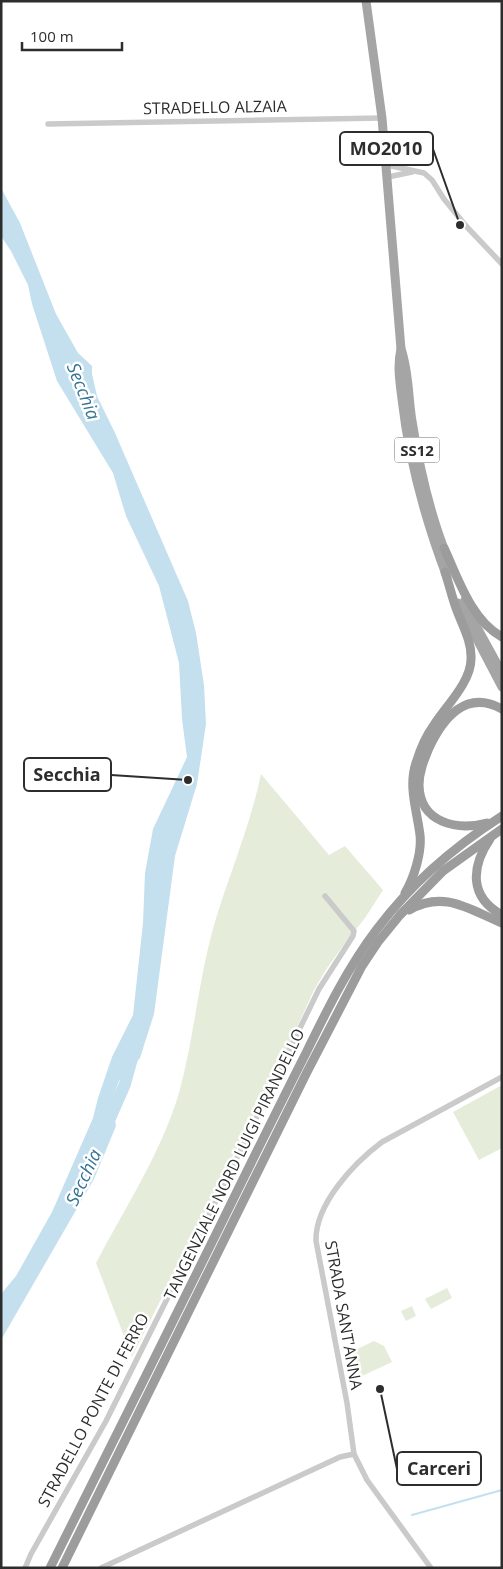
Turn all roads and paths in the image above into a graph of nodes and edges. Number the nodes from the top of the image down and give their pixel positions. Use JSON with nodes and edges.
{"nodes":[{"id":1,"x":366,"y":1,"type":"edge"},
{"id":2,"x":382,"y":118,"type":"junction"},
{"id":3,"x":48,"y":124,"type":"dead end"},
{"id":4,"x":387,"y":165,"type":"junction"},
{"id":5,"x":414,"y":171,"type":"junction"},
{"id":6,"x":388,"y":177,"type":"junction"},
{"id":7,"x":502,"y":264,"type":"edge"},
{"id":8,"x":401,"y":349,"type":"junction"},
{"id":9,"x":444,"y":548,"type":"junction"},
{"id":10,"x":445,"y":572,"type":"junction"},
{"id":11,"x":502,"y":637,"type":"edge"},
{"id":12,"x":502,"y":673,"type":"edge"},
{"id":13,"x":502,"y":687,"type":"edge"},
{"id":14,"x":502,"y":709,"type":"edge"},
{"id":15,"x":502,"y":816,"type":"edge"},
{"id":16,"x":492,"y":822,"type":"junction"},
{"id":17,"x":498,"y":831,"type":"edge"},
{"id":18,"x":325,"y":896,"type":"dead end"},
{"id":19,"x":396,"y":913,"type":"junction"},
{"id":20,"x":502,"y":915,"type":"edge"},
{"id":21,"x":502,"y":923,"type":"edge"},
{"id":22,"x":502,"y":1077,"type":"edge"},
{"id":23,"x":354,"y":1454,"type":"junction"},
{"id":24,"x":25,"y":1568,"type":"edge"},
{"id":25,"x":50,"y":1568,"type":"edge"},
{"id":26,"x":62,"y":1568,"type":"edge"},
{"id":27,"x":101,"y":1568,"type":"edge"},
{"id":28,"x":431,"y":1568,"type":"edge"}],
"edges":[{"from":1,"to":2,"type":"main road"},
{"from":2,"to":3,"type":"street","name":"STRADELLO ALZAIA"},
{"from":2,"to":4,"type":"main road"},
{"from":4,"to":5,"type":"street"},
{"from":4,"to":6,"type":"main road"},
{"from":5,"to":6,"type":"street"},
{"from":5,"to":7,"type":"street"},
{"from":6,"to":8,"type":"main road","number":"SS12"},
{"from":8,"to":9,"type":"main road","number":"SS12"},
{"from":8,"to":10,"type":"main road"},
{"from":9,"to":11,"type":"highway"},
{"from":9,"to":12,"type":"main road"},
{"from":10,"to":13,"type":"main road"},
{"from":10,"to":19,"type":"highway"},
{"from":14,"to":16,"type":"highway"},
{"from":15,"to":16,"type":"highway","name":"TANGENZIALE NORD LUIGI PIRANDELLO"},
{"from":16,"to":19,"type":"highway","name":"TANGENZIALE NORD LUIGI PIRANDELLO"},
{"from":17,"to":19,"type":"highway","name":"TANGENZIALE NORD LUIGI PIRANDELLO"},
{"from":17,"to":20,"type":"highway"},
{"from":18,"to":24,"type":"street","name":"STRADELLO PONTE DI FERRO"},
{"from":19,"to":21,"type":"highway"},
{"from":19,"to":25,"type":"highway","name":"TANGENZIALE NORD LUIGI PIRANDELLO"},
{"from":19,"to":26,"type":"highway","name":"TANGENZIALE NORD LUIGI PIRANDELLO"},
{"from":22,"to":23,"type":"street","name":"STRADA SANT'ANNA"},
{"from":23,"to":27,"type":"street"},
{"from":23,"to":28,"type":"street","name":"STRADA SANT'ANNA"}]}
